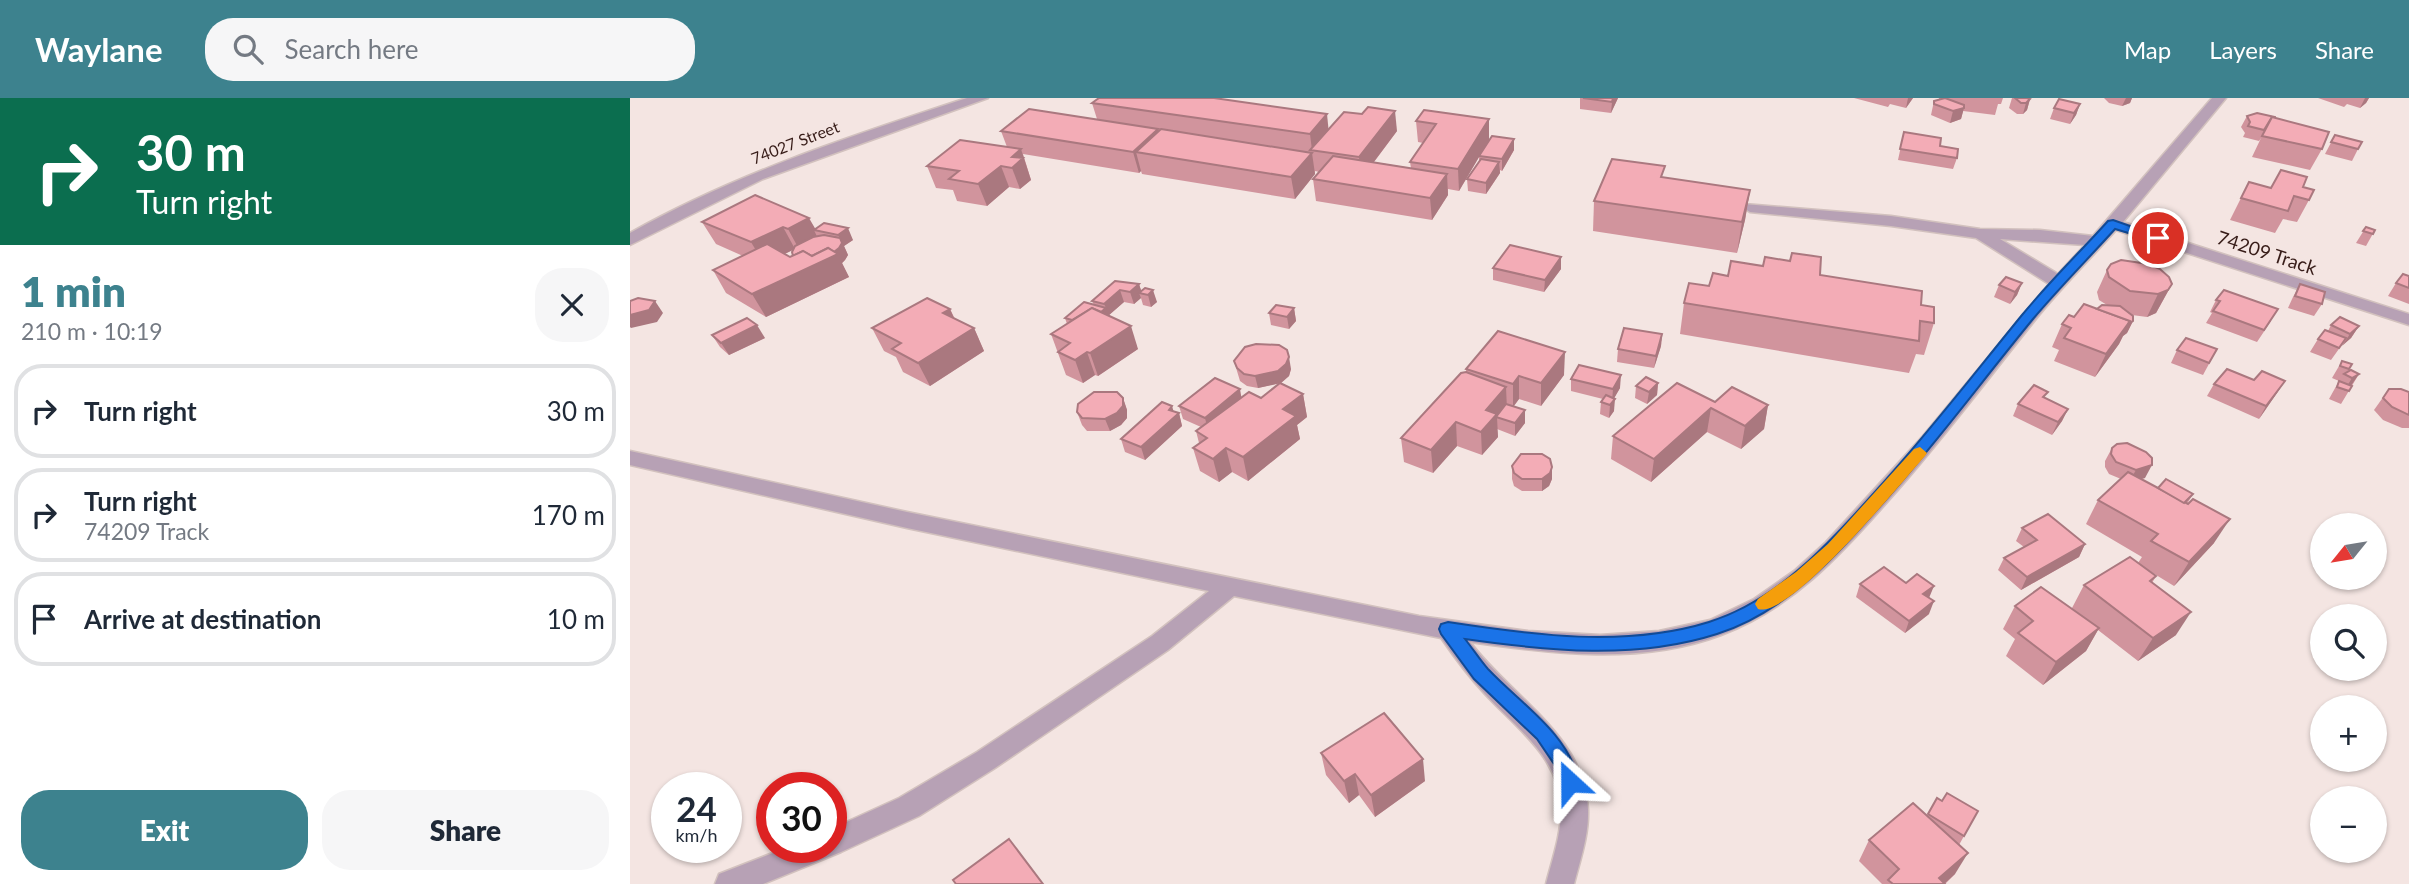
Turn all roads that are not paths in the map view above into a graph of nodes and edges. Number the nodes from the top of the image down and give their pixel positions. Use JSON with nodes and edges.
{"nodes":[{"id":1,"x":981,"y":98,"type":"edge"},
{"id":2,"x":2219,"y":98,"type":"edge"},
{"id":3,"x":1750,"y":207,"type":"edge"},
{"id":4,"x":2113,"y":224,"type":"junction"},
{"id":5,"x":1980,"y":234,"type":"junction"},
{"id":6,"x":630,"y":240,"type":"edge"},
{"id":7,"x":2097,"y":241,"type":"junction"},
{"id":8,"x":2060,"y":283,"type":"junction"},
{"id":9,"x":2409,"y":320,"type":"edge"},
{"id":10,"x":630,"y":458,"type":"edge"},
{"id":11,"x":1230,"y":586,"type":"junction"},
{"id":12,"x":1448,"y":629,"type":"junction"},
{"id":13,"x":847,"y":836,"type":"edge"},
{"id":14,"x":781,"y":863,"type":"edge"},
{"id":15,"x":729,"y":884,"type":"edge"},
{"id":16,"x":1560,"y":884,"type":"edge"}],
"edges":[{"from":1,"to":6,"type":"street","name":"74027 Street"},
{"from":2,"to":4,"type":"street"},
{"from":3,"to":5,"type":"street"},
{"from":4,"to":7,"type":"street"},
{"from":4,"to":9,"type":"street","name":"74209 Track"},
{"from":5,"to":7,"type":"street"},
{"from":5,"to":8,"type":"street"},
{"from":7,"to":8,"type":"street"},
{"from":8,"to":12,"type":"street"},
{"from":10,"to":11,"type":"street"},
{"from":11,"to":12,"type":"street"},
{"from":11,"to":13,"type":"street"},
{"from":12,"to":16,"type":"street"},
{"from":14,"to":15,"type":"street"}]}
